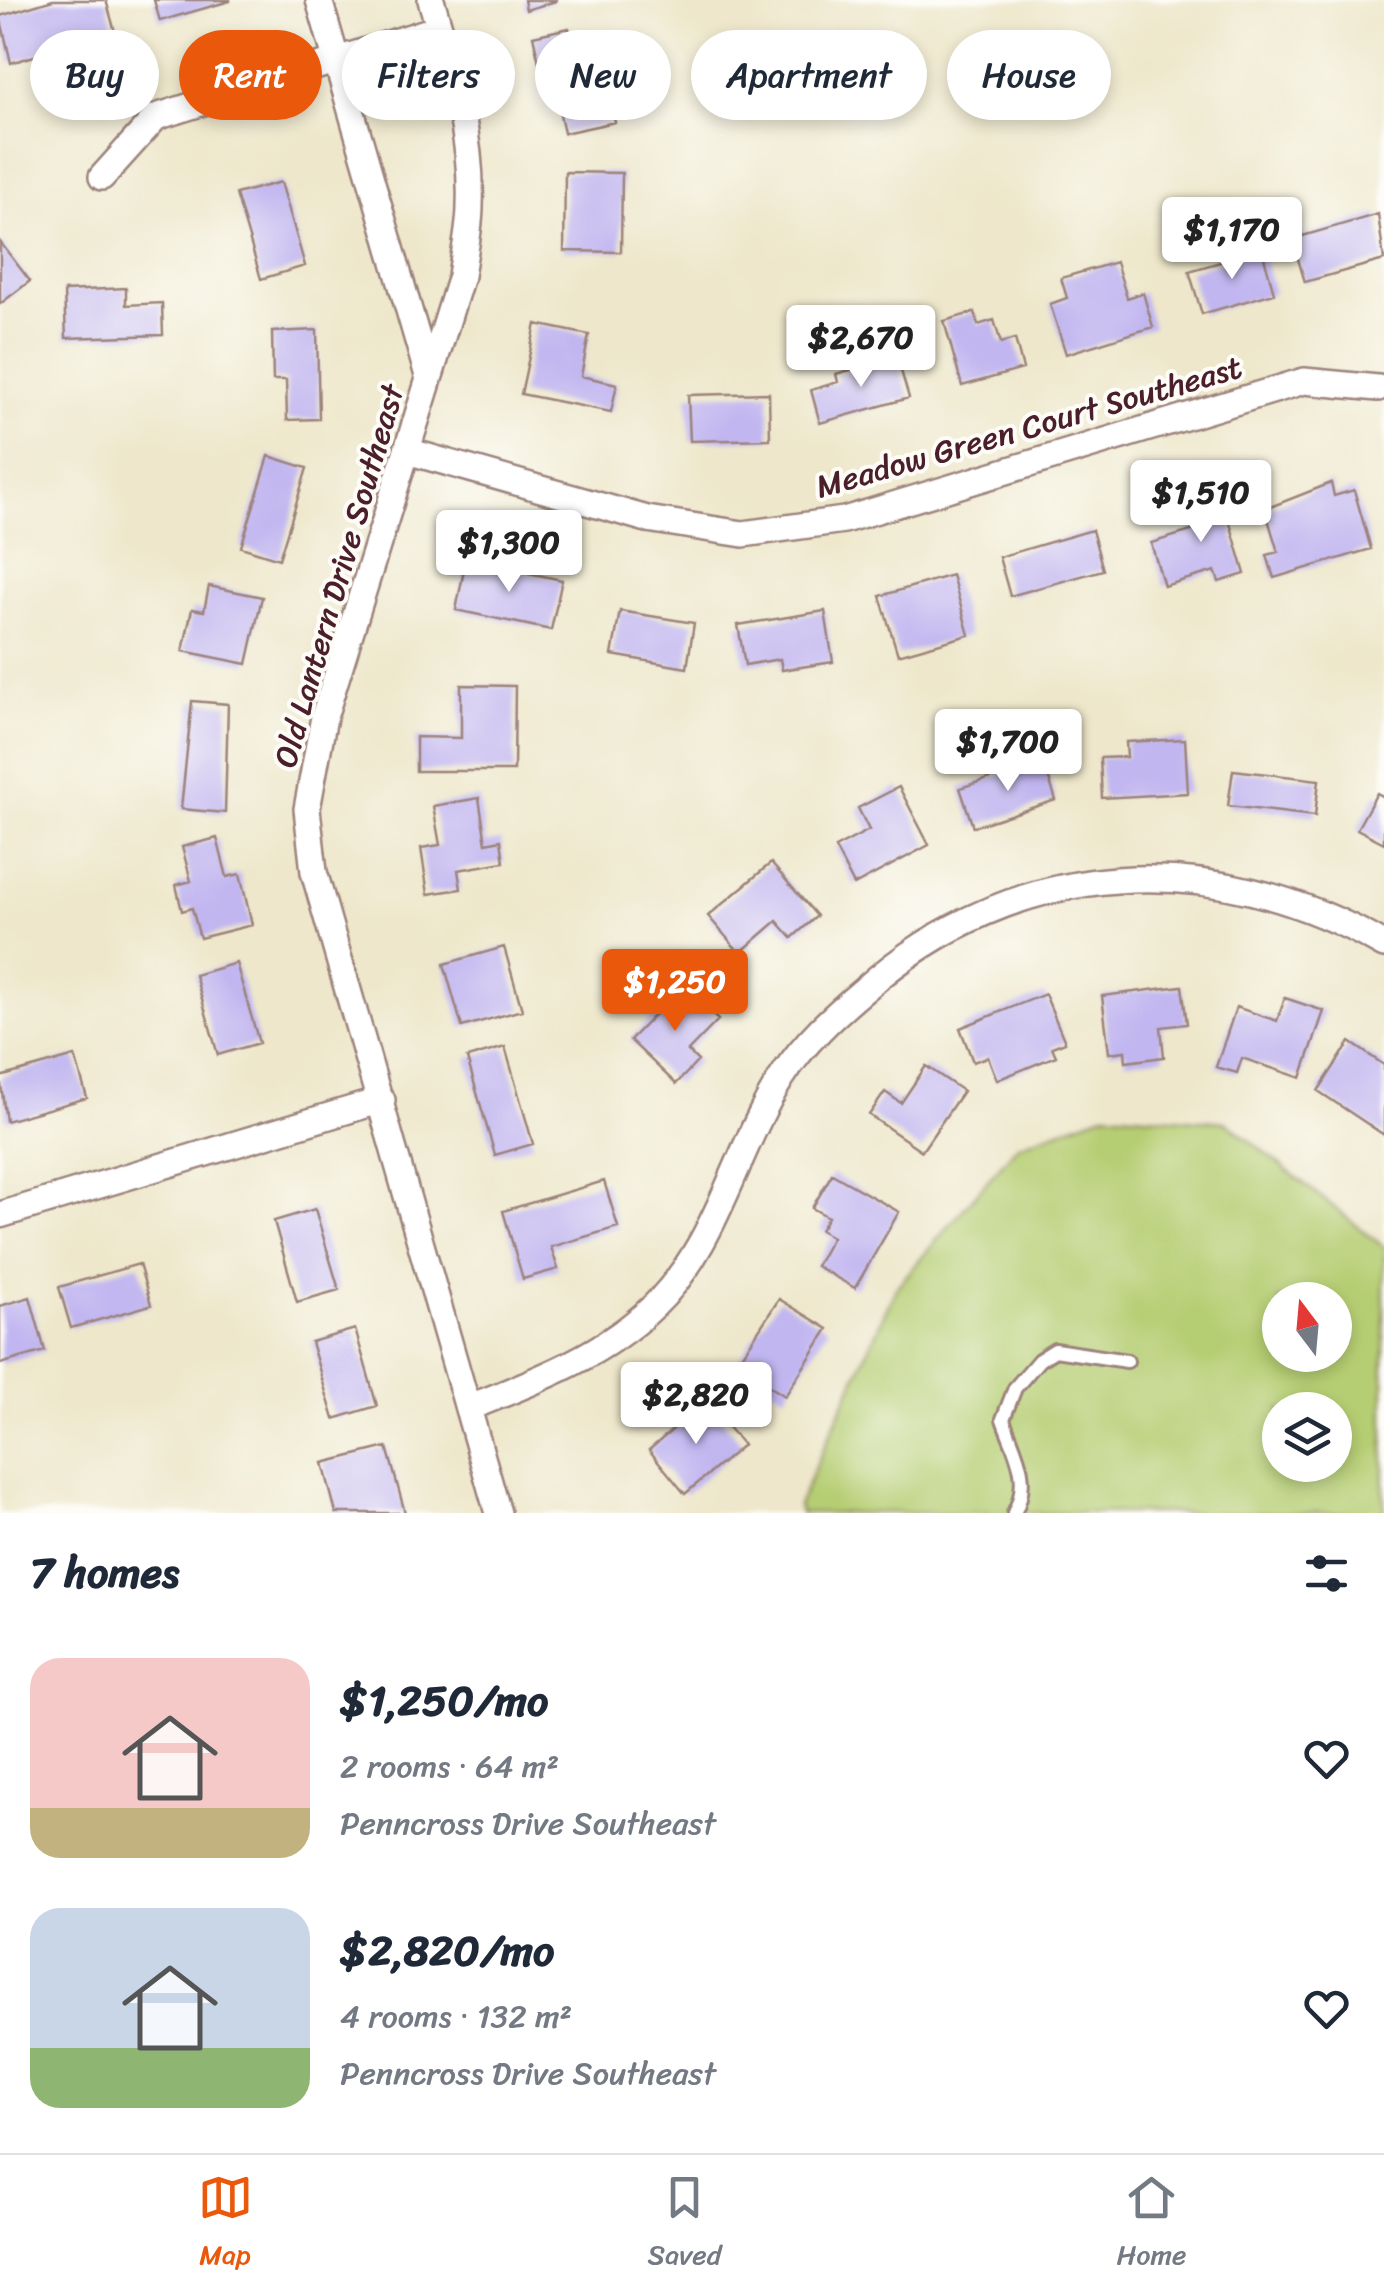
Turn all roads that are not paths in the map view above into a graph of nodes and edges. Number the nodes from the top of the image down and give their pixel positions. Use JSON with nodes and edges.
{"nodes":[{"id":1,"x":319,"y":0,"type":"edge"},
{"id":2,"x":431,"y":0,"type":"edge"},
{"id":3,"x":440,"y":28,"type":"junction"},
{"id":4,"x":336,"y":59,"type":"junction"},
{"id":5,"x":102,"y":177,"type":"dead end"},
{"id":6,"x":429,"y":380,"type":"junction"},
{"id":7,"x":1378,"y":388,"type":"dead end"},
{"id":8,"x":407,"y":452,"type":"junction"},
{"id":9,"x":1384,"y":945,"type":"edge"},
{"id":10,"x":382,"y":1100,"type":"junction"},
{"id":11,"x":0,"y":1215,"type":"edge"},
{"id":12,"x":1127,"y":1361,"type":"dead end"},
{"id":13,"x":468,"y":1408,"type":"junction"},
{"id":14,"x":498,"y":1513,"type":"edge"},
{"id":15,"x":1014,"y":1513,"type":"edge"}],
"edges":[{"from":1,"to":4,"type":"street"},
{"from":2,"to":3,"type":"street","name":"Old Lantern Drive Southeast"},
{"from":3,"to":4,"type":"street"},
{"from":3,"to":6,"type":"street","name":"Old Lantern Drive Southeast"},
{"from":4,"to":5,"type":"street"},
{"from":4,"to":6,"type":"street"},
{"from":6,"to":8,"type":"street","name":"Old Lantern Drive Southeast"},
{"from":7,"to":8,"type":"street","name":"Meadow Green Court Southeast"},
{"from":8,"to":10,"type":"street","name":"Old Lantern Drive Southeast"},
{"from":9,"to":13,"type":"street"},
{"from":10,"to":11,"type":"street"},
{"from":10,"to":13,"type":"street","name":"Old Lantern Drive Southeast"},
{"from":12,"to":15,"type":"lane"},
{"from":13,"to":14,"type":"street","name":"Old Lantern Drive Southeast"}]}
